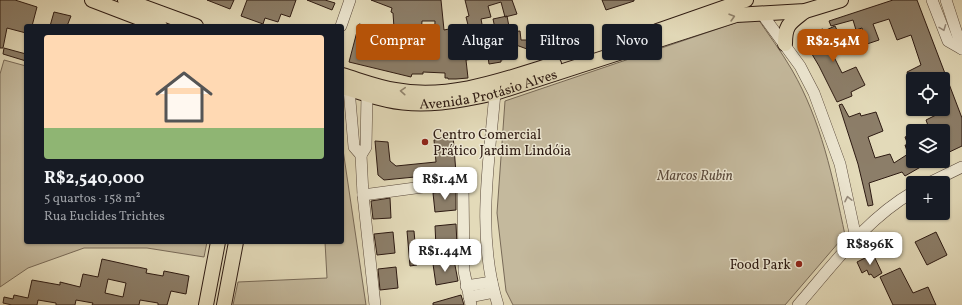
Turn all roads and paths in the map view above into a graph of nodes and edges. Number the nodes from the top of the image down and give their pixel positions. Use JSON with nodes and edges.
{"nodes":[{"id":1,"x":92,"y":0,"type":"edge"},
{"id":2,"x":125,"y":0,"type":"edge"},
{"id":3,"x":350,"y":0,"type":"edge"},
{"id":4,"x":746,"y":0,"type":"edge"},
{"id":5,"x":750,"y":0,"type":"edge"},
{"id":6,"x":841,"y":0,"type":"edge"},
{"id":7,"x":932,"y":0,"type":"edge"},
{"id":8,"x":946,"y":0,"type":"edge"},
{"id":9,"x":805,"y":11,"type":"junction"},
{"id":10,"x":762,"y":14,"type":"junction"},
{"id":11,"x":155,"y":24,"type":"edge"},
{"id":12,"x":191,"y":24,"type":"edge"},
{"id":13,"x":341,"y":24,"type":"edge"},
{"id":14,"x":785,"y":44,"type":"junction"},
{"id":15,"x":962,"y":49,"type":"edge"},
{"id":16,"x":344,"y":76,"type":"edge"},
{"id":17,"x":346,"y":88,"type":"edge"},
{"id":18,"x":495,"y":93,"type":"junction"},
{"id":19,"x":367,"y":94,"type":"junction"},
{"id":20,"x":351,"y":114,"type":"junction"},
{"id":21,"x":366,"y":114,"type":"junction"},
{"id":22,"x":360,"y":155,"type":"junction"},
{"id":23,"x":962,"y":167,"type":"edge"},
{"id":24,"x":943,"y":176,"type":"edge"},
{"id":25,"x":363,"y":195,"type":"junction"},
{"id":26,"x":906,"y":196,"type":"edge"},
{"id":27,"x":856,"y":238,"type":"junction"},
{"id":28,"x":218,"y":244,"type":"edge"},
{"id":29,"x":236,"y":244,"type":"edge"},
{"id":30,"x":212,"y":271,"type":"junction"},
{"id":31,"x":230,"y":274,"type":"junction"},
{"id":32,"x":210,"y":285,"type":"junction"},
{"id":33,"x":493,"y":287,"type":"junction"},
{"id":34,"x":228,"y":288,"type":"junction"},
{"id":35,"x":469,"y":296,"type":"edge"},
{"id":36,"x":206,"y":305,"type":"edge"},
{"id":37,"x":224,"y":305,"type":"edge"},
{"id":38,"x":375,"y":305,"type":"edge"},
{"id":39,"x":498,"y":305,"type":"edge"},
{"id":40,"x":798,"y":305,"type":"edge"}],
"edges":[{"from":1,"to":11,"type":"main road"},
{"from":2,"to":12,"type":"main road"},
{"from":3,"to":13,"type":"street"},
{"from":4,"to":16,"type":"main road","name":"Avenida Protásio Alves","one_way":true},
{"from":5,"to":10,"type":"main road"},
{"from":6,"to":9,"type":"main road","name":"Avenida Protásio Alves"},
{"from":7,"to":15,"type":"street","one_way":true},
{"from":8,"to":15,"type":"street"},
{"from":9,"to":10,"type":"main road","name":"Avenida Protásio Alves"},
{"from":9,"to":14,"type":"main road"},
{"from":10,"to":14,"type":"street"},
{"from":18,"to":10,"type":"main road","name":"Avenida Protásio Alves","one_way":true},
{"from":27,"to":14,"type":"street","one_way":true},
{"from":17,"to":19,"type":"main road","name":"Avenida Protásio Alves"},
{"from":17,"to":20,"type":"street"},
{"from":18,"to":19,"type":"main road","name":"Avenida Protásio Alves"},
{"from":18,"to":33,"type":"street"},
{"from":19,"to":21,"type":"street"},
{"from":20,"to":21,"type":"street"},
{"from":20,"to":22,"type":"street"},
{"from":21,"to":22,"type":"street"},
{"from":22,"to":25,"type":"street"},
{"from":23,"to":24,"type":"street"},
{"from":25,"to":35,"type":"street"},
{"from":25,"to":38,"type":"street"},
{"from":26,"to":27,"type":"street"},
{"from":27,"to":40,"type":"street"},
{"from":28,"to":30,"type":"main road"},
{"from":29,"to":31,"type":"main road"},
{"from":30,"to":31,"type":"main road"},
{"from":30,"to":32,"type":"main road"},
{"from":31,"to":34,"type":"main road"},
{"from":32,"to":34,"type":"main road"},
{"from":32,"to":36,"type":"main road"},
{"from":33,"to":35,"type":"street"},
{"from":33,"to":39,"type":"street"},
{"from":34,"to":37,"type":"main road"}]}
